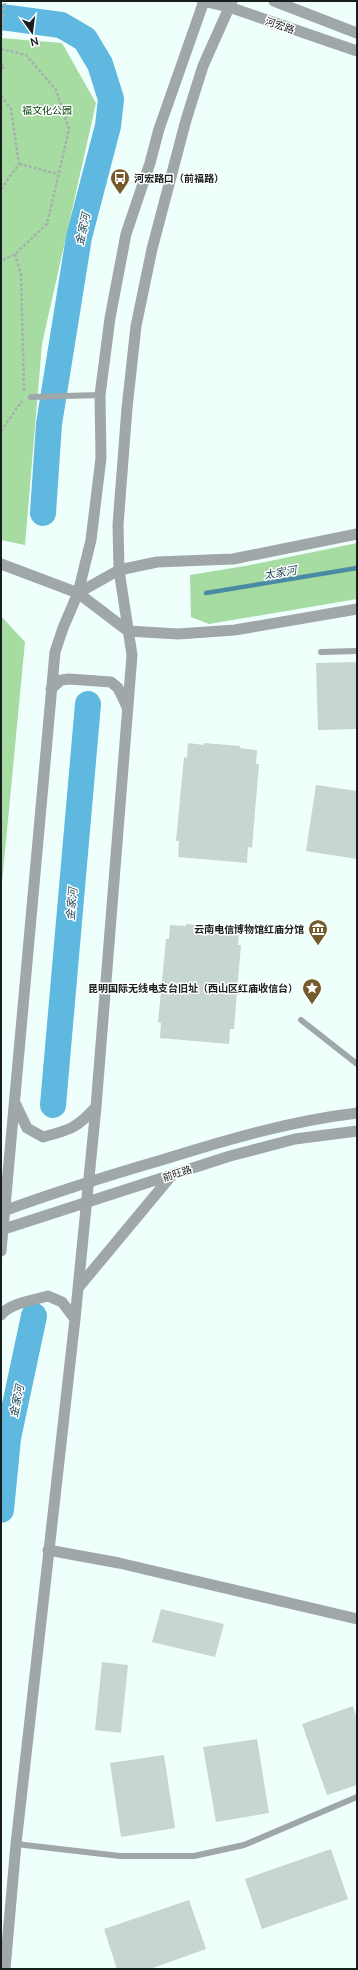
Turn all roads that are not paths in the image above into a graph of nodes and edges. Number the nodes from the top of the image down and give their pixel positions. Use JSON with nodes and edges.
{"nodes":[{"id":1,"x":204,"y":1,"type":"edge"},
{"id":2,"x":274,"y":1,"type":"edge"},
{"id":3,"x":230,"y":4,"type":"edge"},
{"id":4,"x":357,"y":33,"type":"edge"},
{"id":5,"x":357,"y":51,"type":"edge"},
{"id":6,"x":100,"y":395,"type":"junction"},
{"id":7,"x":31,"y":397,"type":"dead end"},
{"id":8,"x":357,"y":534,"type":"edge"},
{"id":9,"x":1,"y":564,"type":"edge"},
{"id":10,"x":119,"y":570,"type":"junction"},
{"id":11,"x":78,"y":593,"type":"junction"},
{"id":12,"x":357,"y":609,"type":"edge"},
{"id":13,"x":128,"y":631,"type":"junction"},
{"id":14,"x":357,"y":651,"type":"edge"},
{"id":15,"x":321,"y":652,"type":"dead end"},
{"id":16,"x":51,"y":689,"type":"junction"},
{"id":17,"x":127,"y":707,"type":"junction"},
{"id":18,"x":301,"y":1020,"type":"dead end"},
{"id":19,"x":357,"y":1064,"type":"edge"},
{"id":20,"x":15,"y":1102,"type":"junction"},
{"id":21,"x":96,"y":1108,"type":"junction"},
{"id":22,"x":357,"y":1113,"type":"edge"},
{"id":23,"x":357,"y":1131,"type":"edge"},
{"id":24,"x":172,"y":1174,"type":"junction"},
{"id":25,"x":88,"y":1182,"type":"junction"},
{"id":26,"x":86,"y":1203,"type":"junction"},
{"id":27,"x":3,"y":1212,"type":"edge"},
{"id":28,"x":2,"y":1230,"type":"edge"},
{"id":29,"x":1,"y":1252,"type":"edge"},
{"id":30,"x":78,"y":1288,"type":"junction"},
{"id":31,"x":1,"y":1315,"type":"edge"},
{"id":32,"x":74,"y":1318,"type":"junction"},
{"id":33,"x":48,"y":1550,"type":"junction"},
{"id":34,"x":357,"y":1619,"type":"edge"},
{"id":35,"x":357,"y":1798,"type":"edge"},
{"id":36,"x":16,"y":1844,"type":"junction"},
{"id":37,"x":5,"y":1969,"type":"edge"}],
"edges":[{"from":1,"to":3,"type":"street","name":"河宏路"},
{"from":1,"to":6,"type":"street"},
{"from":2,"to":4,"type":"street","name":"河宏路"},
{"from":3,"to":5,"type":"street","name":"河宏路"},
{"from":3,"to":10,"type":"street"},
{"from":6,"to":7,"type":"lane"},
{"from":6,"to":11,"type":"street"},
{"from":8,"to":10,"type":"street"},
{"from":9,"to":11,"type":"street"},
{"from":10,"to":11,"type":"street"},
{"from":10,"to":13,"type":"street"},
{"from":11,"to":13,"type":"street"},
{"from":11,"to":16,"type":"street"},
{"from":12,"to":13,"type":"street"},
{"from":13,"to":17,"type":"street"},
{"from":14,"to":15,"type":"lane"},
{"from":16,"to":17,"type":"street"},
{"from":16,"to":20,"type":"street"},
{"from":17,"to":21,"type":"street"},
{"from":18,"to":19,"type":"lane"},
{"from":20,"to":21,"type":"street"},
{"from":20,"to":27,"type":"street"},
{"from":21,"to":25,"type":"street"},
{"from":22,"to":25,"type":"street","name":"前旺路"},
{"from":23,"to":24,"type":"street","name":"前旺路"},
{"from":24,"to":26,"type":"street","name":"前旺路"},
{"from":24,"to":30,"type":"street"},
{"from":25,"to":26,"type":"street"},
{"from":25,"to":27,"type":"street","name":"前旺路"},
{"from":26,"to":28,"type":"street","name":"前旺路"},
{"from":26,"to":30,"type":"street"},
{"from":27,"to":28,"type":"street"},
{"from":28,"to":29,"type":"street"},
{"from":30,"to":32,"type":"street"},
{"from":31,"to":32,"type":"street"},
{"from":32,"to":33,"type":"street"},
{"from":33,"to":34,"type":"street"},
{"from":33,"to":36,"type":"street"},
{"from":35,"to":36,"type":"lane"},
{"from":36,"to":37,"type":"street"}]}
